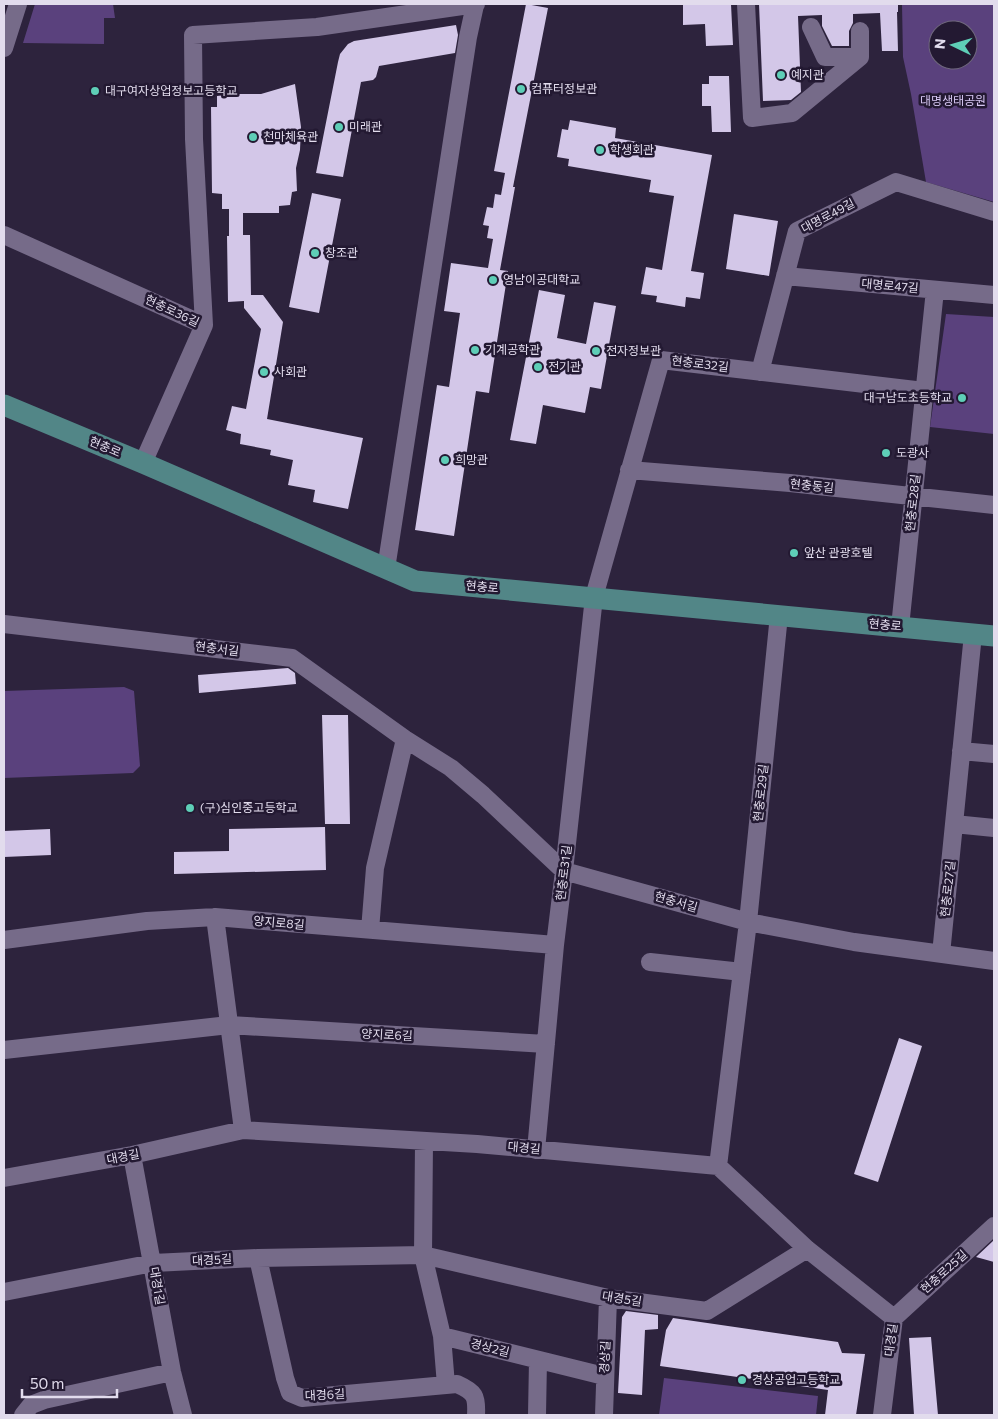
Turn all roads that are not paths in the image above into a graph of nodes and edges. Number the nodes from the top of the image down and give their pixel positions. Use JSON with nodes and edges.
{"nodes":[{"id":1,"x":18,"y":4,"type":"edge"},
{"id":2,"x":475,"y":4,"type":"edge"},
{"id":3,"x":746,"y":4,"type":"edge"},
{"id":4,"x":811,"y":27,"type":"dead end"},
{"id":5,"x":860,"y":31,"type":"dead end"},
{"id":6,"x":4,"y":48,"type":"edge"},
{"id":7,"x":860,"y":57,"type":"junction"},
{"id":8,"x":994,"y":212,"type":"edge"},
{"id":9,"x":4,"y":235,"type":"edge"},
{"id":10,"x":785,"y":276,"type":"junction"},
{"id":11,"x":935,"y":290,"type":"junction"},
{"id":12,"x":994,"y":295,"type":"edge"},
{"id":13,"x":204,"y":325,"type":"junction"},
{"id":14,"x":760,"y":372,"type":"junction"},
{"id":15,"x":924,"y":391,"type":"junction"},
{"id":16,"x":4,"y":405,"type":"edge"},
{"id":17,"x":143,"y":464,"type":"junction"},
{"id":18,"x":629,"y":470,"type":"junction"},
{"id":19,"x":913,"y":496,"type":"junction"},
{"id":20,"x":994,"y":505,"type":"edge"},
{"id":21,"x":386,"y":569,"type":"junction"},
{"id":22,"x":594,"y":597,"type":"junction"},
{"id":23,"x":779,"y":615,"type":"junction"},
{"id":24,"x":4,"y":624,"type":"edge"},
{"id":25,"x":900,"y":626,"type":"junction"},
{"id":26,"x":973,"y":634,"type":"junction"},
{"id":27,"x":994,"y":636,"type":"edge"},
{"id":28,"x":405,"y":739,"type":"junction"},
{"id":29,"x":962,"y":751,"type":"junction"},
{"id":30,"x":994,"y":754,"type":"edge"},
{"id":31,"x":954,"y":824,"type":"junction"},
{"id":32,"x":994,"y":828,"type":"edge"},
{"id":33,"x":564,"y":871,"type":"junction"},
{"id":34,"x":215,"y":917,"type":"junction"},
{"id":35,"x":748,"y":922,"type":"junction"},
{"id":36,"x":370,"y":930,"type":"junction"},
{"id":37,"x":4,"y":940,"type":"edge"},
{"id":38,"x":555,"y":945,"type":"junction"},
{"id":39,"x":941,"y":954,"type":"junction"},
{"id":40,"x":994,"y":961,"type":"edge"},
{"id":41,"x":650,"y":962,"type":"dead end"},
{"id":42,"x":742,"y":972,"type":"junction"},
{"id":43,"x":229,"y":1025,"type":"junction"},
{"id":44,"x":546,"y":1044,"type":"junction"},
{"id":45,"x":4,"y":1050,"type":"edge"},
{"id":46,"x":243,"y":1130,"type":"junction"},
{"id":47,"x":424,"y":1142,"type":"junction"},
{"id":48,"x":536,"y":1150,"type":"junction"},
{"id":49,"x":132,"y":1156,"type":"junction"},
{"id":50,"x":718,"y":1166,"type":"junction"},
{"id":51,"x":4,"y":1178,"type":"edge"},
{"id":52,"x":994,"y":1226,"type":"edge"},
{"id":53,"x":807,"y":1249,"type":"junction"},
{"id":54,"x":423,"y":1255,"type":"junction"},
{"id":55,"x":258,"y":1258,"type":"junction"},
{"id":56,"x":153,"y":1263,"type":"junction"},
{"id":57,"x":4,"y":1292,"type":"edge"},
{"id":58,"x":608,"y":1298,"type":"junction"},
{"id":59,"x":894,"y":1318,"type":"junction"},
{"id":60,"x":442,"y":1336,"type":"junction"},
{"id":61,"x":538,"y":1360,"type":"junction"},
{"id":62,"x":172,"y":1372,"type":"junction"},
{"id":63,"x":604,"y":1376,"type":"junction"},
{"id":64,"x":446,"y":1385,"type":"junction"},
{"id":65,"x":24,"y":1415,"type":"edge"},
{"id":66,"x":183,"y":1415,"type":"edge"},
{"id":67,"x":476,"y":1415,"type":"edge"},
{"id":68,"x":537,"y":1415,"type":"edge"},
{"id":69,"x":604,"y":1415,"type":"edge"},
{"id":70,"x":882,"y":1415,"type":"edge"}],
"edges":[{"from":1,"to":6,"type":"street"},
{"from":2,"to":13,"type":"street"},
{"from":2,"to":21,"type":"street"},
{"from":3,"to":7,"type":"street"},
{"from":4,"to":7,"type":"street"},
{"from":5,"to":7,"type":"street"},
{"from":8,"to":10,"type":"street","name":"대명로49길"},
{"from":9,"to":13,"type":"street","name":"현충로36길"},
{"from":10,"to":11,"type":"street","name":"대명로47길"},
{"from":10,"to":14,"type":"street","name":"대명로49길"},
{"from":11,"to":12,"type":"street","name":"대명로47길"},
{"from":11,"to":15,"type":"street","name":"현충로28길"},
{"from":13,"to":17,"type":"street","name":"현충로36길"},
{"from":14,"to":15,"type":"street","name":"현충로32길"},
{"from":14,"to":18,"type":"street","name":"현충로32길"},
{"from":15,"to":19,"type":"street","name":"현충로28길"},
{"from":16,"to":17,"type":"main road","name":"현충로"},
{"from":17,"to":21,"type":"main road","name":"현충로"},
{"from":18,"to":19,"type":"street","name":"현충동길"},
{"from":18,"to":22,"type":"street","name":"현충로32길"},
{"from":19,"to":20,"type":"street","name":"현충동길"},
{"from":19,"to":25,"type":"street","name":"현충로28길"},
{"from":21,"to":22,"type":"main road","name":"현충로"},
{"from":22,"to":23,"type":"main road","name":"현충로"},
{"from":22,"to":33,"type":"street","name":"현충로31길"},
{"from":23,"to":25,"type":"main road","name":"현충로"},
{"from":23,"to":35,"type":"street","name":"현충로29길"},
{"from":24,"to":28,"type":"street","name":"현충서길"},
{"from":25,"to":26,"type":"main road","name":"현충로"},
{"from":26,"to":27,"type":"main road","name":"현충로"},
{"from":26,"to":29,"type":"street","name":"현충로27길"},
{"from":28,"to":33,"type":"street","name":"현충서길"},
{"from":28,"to":36,"type":"street"},
{"from":29,"to":30,"type":"street"},
{"from":29,"to":31,"type":"street","name":"현충로27길"},
{"from":31,"to":32,"type":"street"},
{"from":31,"to":39,"type":"street","name":"현충로27길"},
{"from":33,"to":35,"type":"street","name":"현충서길"},
{"from":33,"to":38,"type":"street","name":"현충로31길"},
{"from":34,"to":36,"type":"street","name":"양지로8길"},
{"from":34,"to":37,"type":"street","name":"양지로8길"},
{"from":34,"to":43,"type":"street"},
{"from":35,"to":39,"type":"street","name":"현충서길"},
{"from":35,"to":42,"type":"street","name":"현충로29길"},
{"from":36,"to":38,"type":"street","name":"양지로8길"},
{"from":38,"to":44,"type":"street","name":"현충로31길"},
{"from":39,"to":40,"type":"street","name":"현충서길"},
{"from":41,"to":42,"type":"street"},
{"from":42,"to":50,"type":"street","name":"현충로29길"},
{"from":43,"to":44,"type":"street","name":"양지로6길"},
{"from":43,"to":45,"type":"street","name":"양지로6길"},
{"from":43,"to":46,"type":"street"},
{"from":44,"to":48,"type":"street","name":"현충로31길"},
{"from":46,"to":47,"type":"street","name":"대경길"},
{"from":46,"to":49,"type":"street","name":"대경길"},
{"from":47,"to":48,"type":"street","name":"대경길"},
{"from":47,"to":54,"type":"street"},
{"from":48,"to":50,"type":"street","name":"대경길"},
{"from":49,"to":51,"type":"street","name":"대경길"},
{"from":49,"to":56,"type":"street","name":"대경1길"},
{"from":50,"to":53,"type":"street","name":"대경길"},
{"from":52,"to":59,"type":"street","name":"현충로25길"},
{"from":53,"to":58,"type":"street","name":"대경5길"},
{"from":53,"to":59,"type":"street","name":"대경길"},
{"from":54,"to":55,"type":"street","name":"대경5길"},
{"from":54,"to":58,"type":"street","name":"대경5길"},
{"from":54,"to":60,"type":"street"},
{"from":55,"to":56,"type":"street","name":"대경5길"},
{"from":55,"to":64,"type":"street","name":"대경6길"},
{"from":56,"to":57,"type":"street","name":"대경5길"},
{"from":56,"to":62,"type":"street","name":"대경1길"},
{"from":58,"to":63,"type":"street","name":"경상길"},
{"from":59,"to":70,"type":"street","name":"대경길"},
{"from":60,"to":61,"type":"street","name":"경상2길"},
{"from":60,"to":64,"type":"street"},
{"from":61,"to":63,"type":"street","name":"경상2길"},
{"from":61,"to":68,"type":"street"},
{"from":62,"to":65,"type":"street"},
{"from":62,"to":66,"type":"street","name":"대경1길"},
{"from":63,"to":69,"type":"street","name":"경상길"},
{"from":64,"to":67,"type":"street","name":"대경6길"}]}
